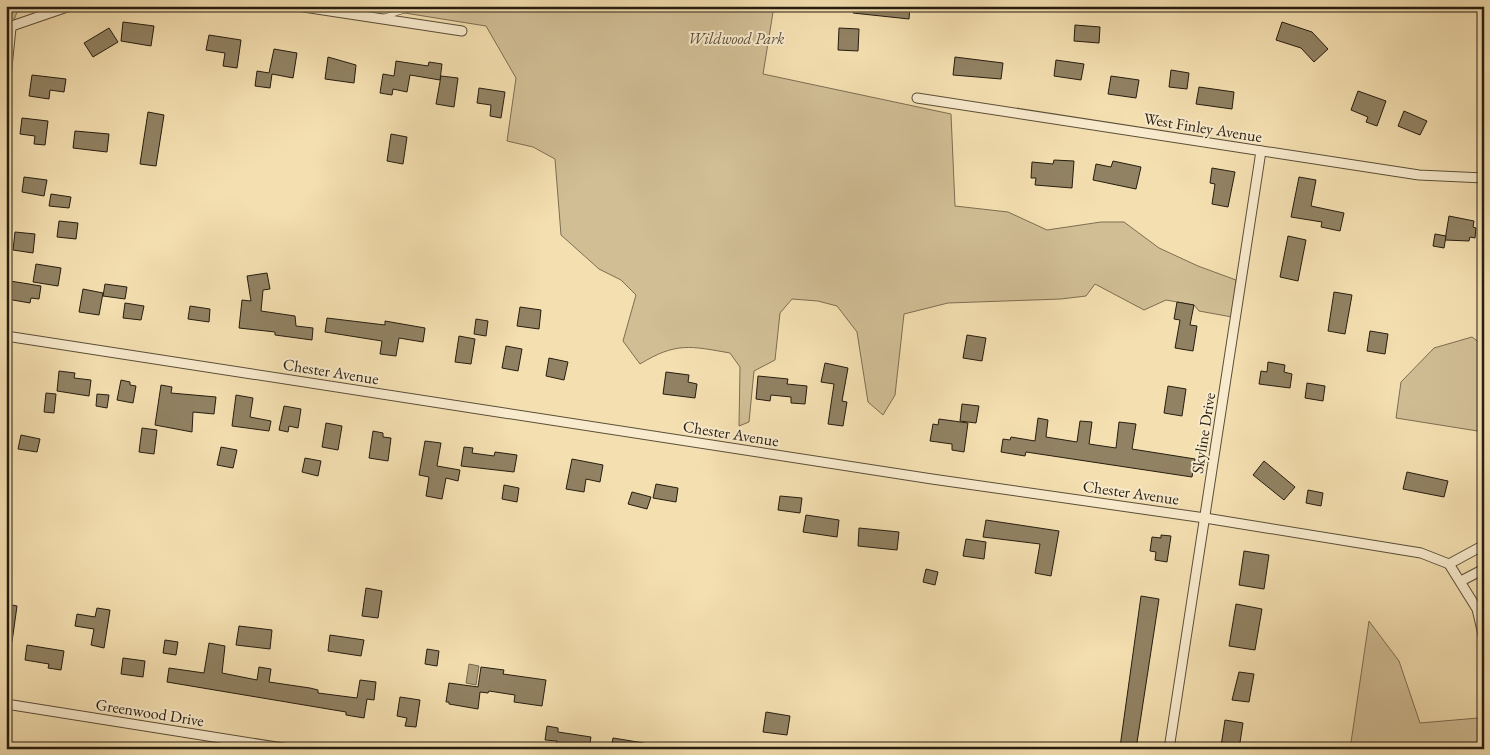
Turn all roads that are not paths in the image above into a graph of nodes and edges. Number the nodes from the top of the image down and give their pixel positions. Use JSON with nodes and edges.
{"nodes":[{"id":1,"x":70,"y":6,"type":"edge"},
{"id":2,"x":297,"y":6,"type":"edge"},
{"id":3,"x":417,"y":6,"type":"edge"},
{"id":4,"x":378,"y":19,"type":"junction"},
{"id":5,"x":9,"y":28,"type":"edge"},
{"id":6,"x":462,"y":31,"type":"dead end"},
{"id":7,"x":6,"y":77,"type":"edge"},
{"id":8,"x":917,"y":98,"type":"dead end"},
{"id":9,"x":1261,"y":151,"type":"junction"},
{"id":10,"x":1484,"y":178,"type":"edge"},
{"id":11,"x":6,"y":336,"type":"edge"},
{"id":12,"x":1205,"y":518,"type":"junction"},
{"id":13,"x":1484,"y":545,"type":"edge"},
{"id":14,"x":1449,"y":564,"type":"junction"},
{"id":15,"x":1484,"y":569,"type":"edge"},
{"id":16,"x":1461,"y":581,"type":"junction"},
{"id":17,"x":1484,"y":638,"type":"edge"},
{"id":18,"x":6,"y":704,"type":"edge"},
{"id":19,"x":289,"y":749,"type":"edge"},
{"id":20,"x":1169,"y":749,"type":"edge"}],
"edges":[{"from":1,"to":5,"type":"street"},
{"from":2,"to":4,"type":"street"},
{"from":3,"to":4,"type":"lane"},
{"from":4,"to":6,"type":"street"},
{"from":5,"to":7,"type":"street"},
{"from":8,"to":9,"type":"street","name":"West Finley Avenue"},
{"from":9,"to":10,"type":"street","name":"West Finley Avenue"},
{"from":9,"to":12,"type":"street","name":"Skyline Drive"},
{"from":11,"to":12,"type":"street","name":"Chester Avenue"},
{"from":12,"to":14,"type":"street","name":"Chester Avenue"},
{"from":12,"to":20,"type":"street","name":"Skyline Drive"},
{"from":13,"to":14,"type":"street"},
{"from":14,"to":16,"type":"street"},
{"from":15,"to":16,"type":"street"},
{"from":16,"to":17,"type":"street"},
{"from":18,"to":19,"type":"street","name":"Greenwood Drive"}]}
